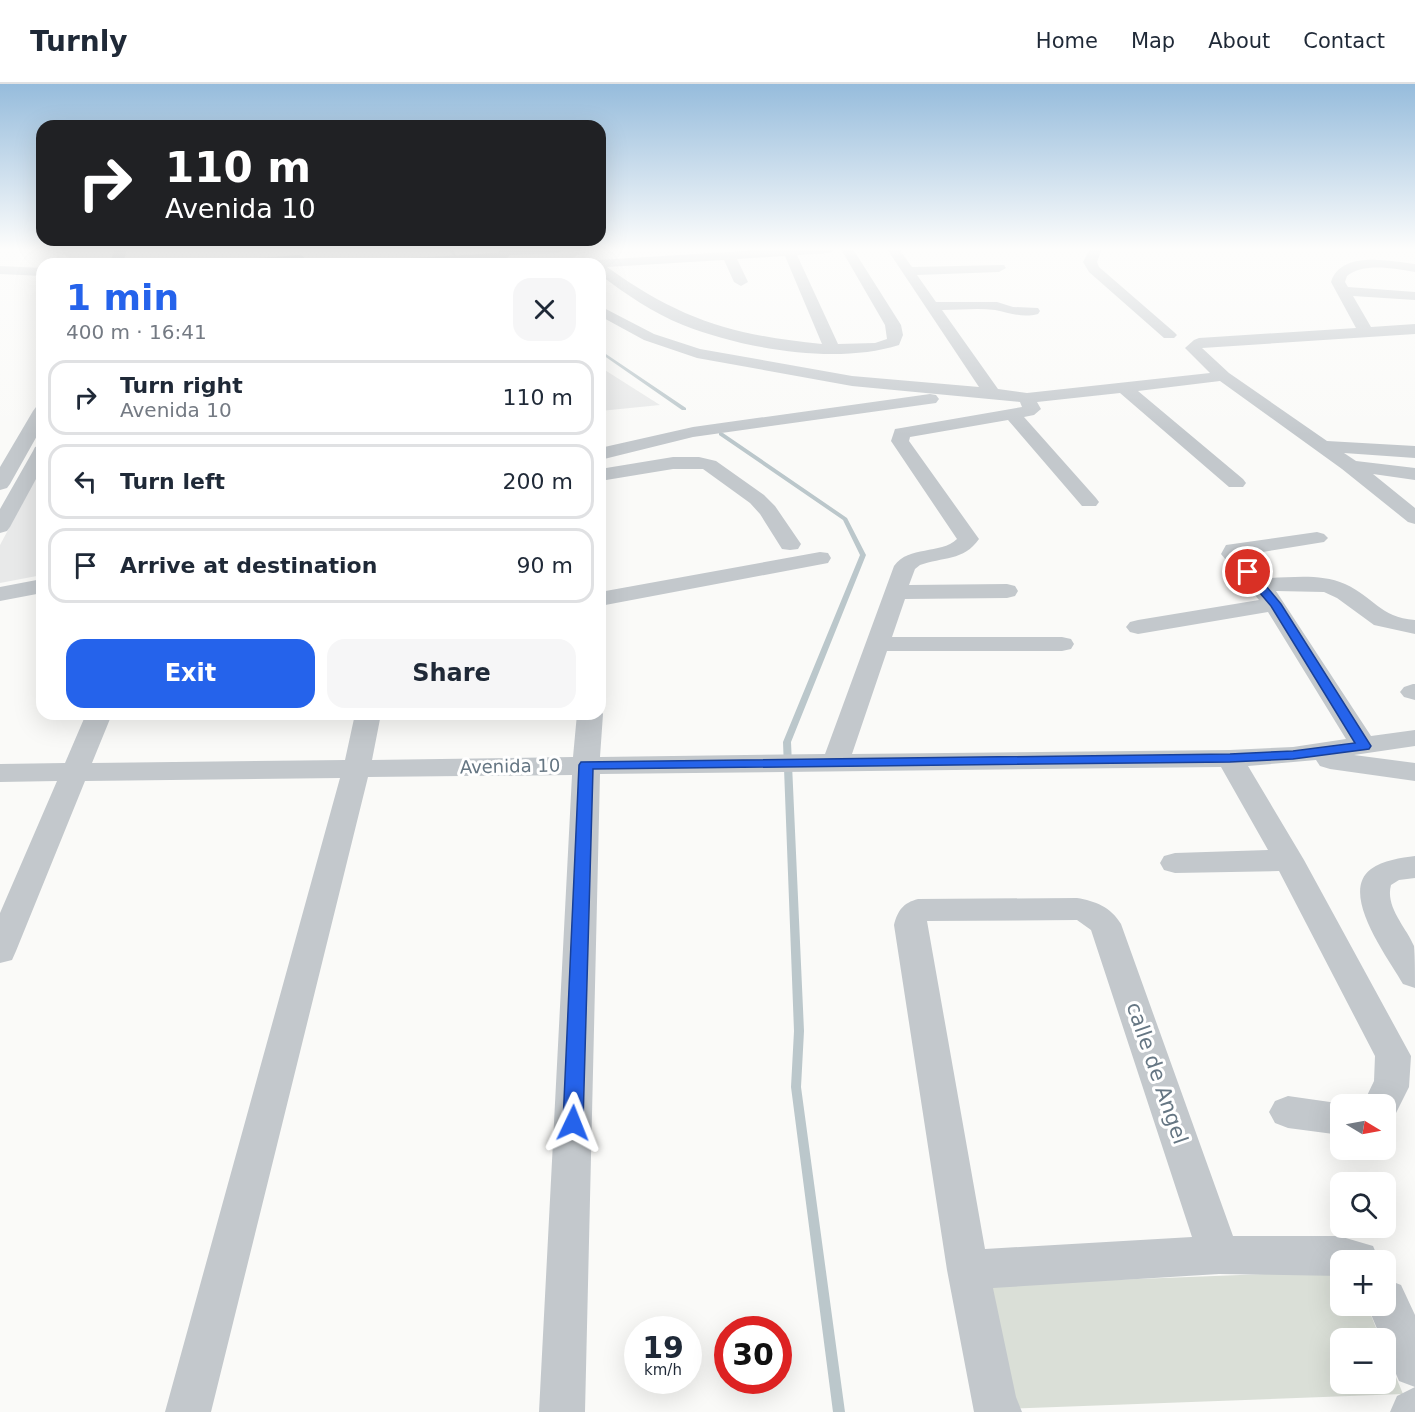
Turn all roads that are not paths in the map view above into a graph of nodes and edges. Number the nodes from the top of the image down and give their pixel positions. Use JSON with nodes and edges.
{"nodes":[{"id":1,"x":617,"y":311,"type":"edge"},
{"id":2,"x":667,"y":311,"type":"edge"},
{"id":3,"x":815,"y":311,"type":"edge"},
{"id":4,"x":885,"y":311,"type":"edge"},
{"id":5,"x":935,"y":311,"type":"edge"},
{"id":6,"x":1012,"y":311,"type":"edge"},
{"id":7,"x":1033,"y":311,"type":"dead end"},
{"id":8,"x":1142,"y":311,"type":"edge"},
{"id":9,"x":1354,"y":311,"type":"edge"},
{"id":10,"x":606,"y":313,"type":"edge"},
{"id":11,"x":1415,"y":315,"type":"edge"},
{"id":12,"x":1356,"y":316,"type":"junction"},
{"id":13,"x":1389,"y":320,"type":"junction"},
{"id":14,"x":1415,"y":329,"type":"edge"},
{"id":15,"x":1366,"y":332,"type":"junction"},
{"id":16,"x":1169,"y":335,"type":"dead end"},
{"id":17,"x":803,"y":346,"type":"junction"},
{"id":18,"x":1415,"y":346,"type":"edge"},
{"id":19,"x":832,"y":349,"type":"junction"},
{"id":20,"x":783,"y":362,"type":"junction"},
{"id":21,"x":1222,"y":376,"type":"junction"},
{"id":22,"x":985,"y":388,"type":"junction"},
{"id":23,"x":1125,"y":388,"type":"junction"},
{"id":24,"x":1027,"y":398,"type":"junction"},
{"id":25,"x":1013,"y":416,"type":"junction"},
{"id":26,"x":36,"y":421,"type":"edge"},
{"id":27,"x":1323,"y":446,"type":"junction"},
{"id":28,"x":1415,"y":452,"type":"edge"},
{"id":29,"x":606,"y":453,"type":"edge"},
{"id":30,"x":1349,"y":465,"type":"junction"},
{"id":31,"x":36,"y":467,"type":"edge"},
{"id":32,"x":606,"y":474,"type":"edge"},
{"id":33,"x":1415,"y":474,"type":"edge"},
{"id":34,"x":1236,"y":483,"type":"dead end"},
{"id":35,"x":0,"y":484,"type":"edge"},
{"id":36,"x":1089,"y":502,"type":"dead end"},
{"id":37,"x":1415,"y":518,"type":"edge"},
{"id":38,"x":0,"y":527,"type":"edge"},
{"id":39,"x":1317,"y":538,"type":"dead end"},
{"id":40,"x":790,"y":544,"type":"dead end"},
{"id":41,"x":820,"y":558,"type":"dead end"},
{"id":42,"x":36,"y":587,"type":"edge"},
{"id":43,"x":1007,"y":591,"type":"dead end"},
{"id":44,"x":895,"y":592,"type":"junction"},
{"id":45,"x":0,"y":594,"type":"edge"},
{"id":46,"x":1268,"y":595,"type":"junction"},
{"id":47,"x":606,"y":598,"type":"edge"},
{"id":48,"x":1138,"y":627,"type":"dead end"},
{"id":49,"x":1415,"y":627,"type":"edge"},
{"id":50,"x":876,"y":644,"type":"junction"},
{"id":51,"x":1062,"y":644,"type":"dead end"},
{"id":52,"x":96,"y":720,"type":"edge"},
{"id":53,"x":367,"y":720,"type":"edge"},
{"id":54,"x":590,"y":720,"type":"edge"},
{"id":55,"x":1408,"y":740,"type":"edge"},
{"id":56,"x":1364,"y":746,"type":"junction"},
{"id":57,"x":1293,"y":755,"type":"junction"},
{"id":58,"x":1230,"y":758,"type":"junction"},
{"id":59,"x":836,"y":762,"type":"junction"},
{"id":60,"x":1415,"y":764,"type":"edge"},
{"id":61,"x":586,"y":765,"type":"junction"},
{"id":62,"x":357,"y":767,"type":"junction"},
{"id":63,"x":1415,"y":772,"type":"edge"},
{"id":64,"x":0,"y":773,"type":"edge"},
{"id":65,"x":73,"y":773,"type":"junction"},
{"id":66,"x":1289,"y":860,"type":"junction"},
{"id":67,"x":1175,"y":863,"type":"dead end"},
{"id":68,"x":1415,"y":867,"type":"edge"},
{"id":69,"x":0,"y":951,"type":"edge"},
{"id":70,"x":1415,"y":974,"type":"edge"},
{"id":71,"x":1388,"y":1094,"type":"edge"},
{"id":72,"x":1288,"y":1112,"type":"dead end"},
{"id":73,"x":1330,"y":1118,"type":"edge"},
{"id":74,"x":1219,"y":1255,"type":"junction"},
{"id":75,"x":1330,"y":1256,"type":"edge"},
{"id":76,"x":968,"y":1270,"type":"junction"},
{"id":77,"x":1393,"y":1316,"type":"edge"},
{"id":78,"x":1415,"y":1365,"type":"edge"},
{"id":79,"x":188,"y":1412,"type":"edge"},
{"id":80,"x":562,"y":1412,"type":"edge"},
{"id":81,"x":999,"y":1412,"type":"edge"}],
"edges":[{"from":1,"to":20,"type":"street"},
{"from":2,"to":17,"type":"street"},
{"from":3,"to":19,"type":"street"},
{"from":4,"to":19,"type":"street"},
{"from":5,"to":22,"type":"street"},
{"from":6,"to":7,"type":"street"},
{"from":8,"to":16,"type":"street"},
{"from":9,"to":12,"type":"street"},
{"from":10,"to":22,"type":"street"},
{"from":11,"to":13,"type":"street"},
{"from":12,"to":13,"type":"street"},
{"from":12,"to":15,"type":"street"},
{"from":13,"to":14,"type":"street"},
{"from":13,"to":15,"type":"street"},
{"from":13,"to":18,"type":"street"},
{"from":15,"to":21,"type":"street"},
{"from":17,"to":19,"type":"street"},
{"from":17,"to":20,"type":"street"},
{"from":20,"to":22,"type":"street"},
{"from":21,"to":23,"type":"street"},
{"from":21,"to":27,"type":"street"},
{"from":22,"to":24,"type":"street"},
{"from":22,"to":29,"type":"street"},
{"from":23,"to":24,"type":"street"},
{"from":23,"to":34,"type":"street"},
{"from":24,"to":25,"type":"street"},
{"from":25,"to":36,"type":"street"},
{"from":25,"to":44,"type":"street"},
{"from":26,"to":35,"type":"street"},
{"from":27,"to":28,"type":"street"},
{"from":27,"to":30,"type":"street"},
{"from":30,"to":33,"type":"street"},
{"from":30,"to":37,"type":"street"},
{"from":31,"to":38,"type":"street"},
{"from":32,"to":40,"type":"street"},
{"from":39,"to":46,"type":"street"},
{"from":41,"to":47,"type":"street"},
{"from":42,"to":45,"type":"street"},
{"from":43,"to":44,"type":"street"},
{"from":44,"to":50,"type":"street"},
{"from":46,"to":48,"type":"street"},
{"from":46,"to":49,"type":"street"},
{"from":46,"to":56,"type":"street"},
{"from":50,"to":51,"type":"street"},
{"from":50,"to":59,"type":"street"},
{"from":52,"to":65,"type":"street"},
{"from":53,"to":62,"type":"street"},
{"from":54,"to":61,"type":"street"},
{"from":55,"to":56,"type":"street","name":"Avenida 10"},
{"from":55,"to":60,"type":"street"},
{"from":56,"to":57,"type":"street","name":"Avenida 10"},
{"from":57,"to":58,"type":"street","name":"Avenida 10"},
{"from":57,"to":63,"type":"street"},
{"from":58,"to":59,"type":"street","name":"Avenida 10"},
{"from":58,"to":66,"type":"street"},
{"from":59,"to":61,"type":"street","name":"Avenida 10"},
{"from":61,"to":62,"type":"street","name":"Avenida 10"},
{"from":61,"to":80,"type":"street"},
{"from":62,"to":65,"type":"street","name":"Avenida 10"},
{"from":62,"to":79,"type":"street"},
{"from":64,"to":65,"type":"street","name":"Avenida 10"},
{"from":65,"to":69,"type":"street"},
{"from":66,"to":67,"type":"street"},
{"from":66,"to":71,"type":"street"},
{"from":68,"to":70,"type":"street"},
{"from":72,"to":73,"type":"street"},
{"from":74,"to":75,"type":"street"},
{"from":74,"to":76,"type":"street"},
{"from":74,"to":76,"type":"street","name":"calle de Angel"},
{"from":76,"to":81,"type":"street"},
{"from":77,"to":78,"type":"street"}]}
